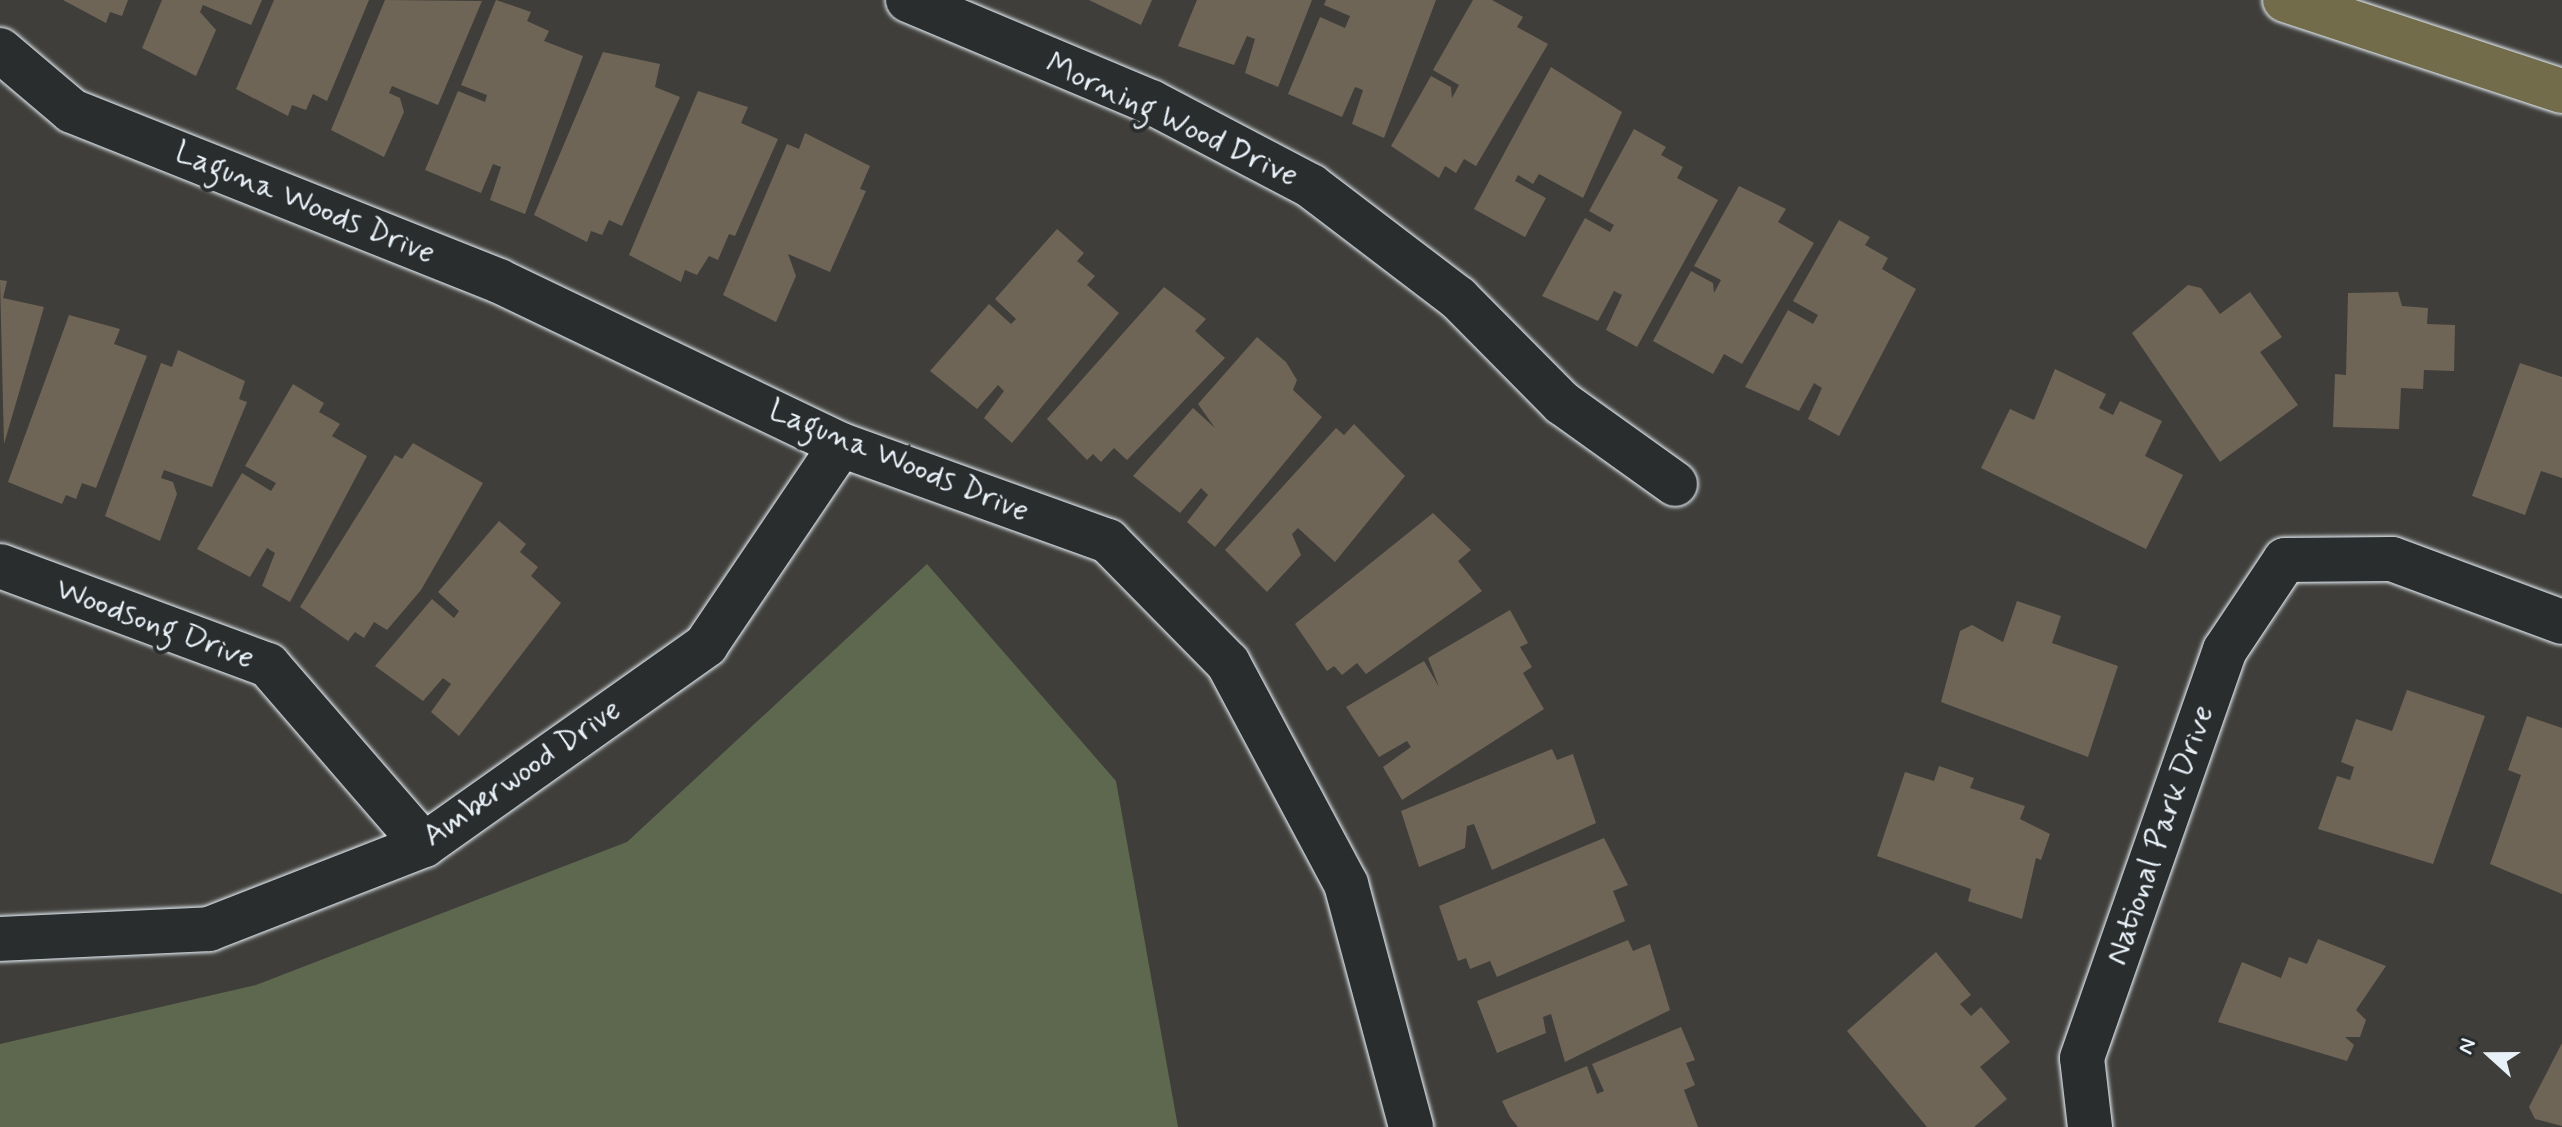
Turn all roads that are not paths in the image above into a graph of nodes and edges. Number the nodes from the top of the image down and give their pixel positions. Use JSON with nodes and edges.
{"nodes":[{"id":1,"x":908,"y":0,"type":"edge"},
{"id":2,"x":2285,"y":0,"type":"edge"},
{"id":3,"x":0,"y":50,"type":"edge"},
{"id":4,"x":2562,"y":91,"type":"edge"},
{"id":5,"x":841,"y":445,"type":"junction"},
{"id":6,"x":1675,"y":484,"type":"dead end"},
{"id":7,"x":0,"y":566,"type":"edge"},
{"id":8,"x":2562,"y":622,"type":"edge"},
{"id":9,"x":424,"y":845,"type":"junction"},
{"id":10,"x":0,"y":939,"type":"edge"},
{"id":11,"x":1411,"y":1127,"type":"edge"},
{"id":12,"x":2090,"y":1127,"type":"edge"}],
"edges":[{"from":1,"to":6,"type":"street","name":"Morning Wood Drive"},
{"from":2,"to":4,"type":"main road"},
{"from":3,"to":5,"type":"street","name":"Laguna Woods Drive"},
{"from":5,"to":9,"type":"street","name":"Amberwood Drive"},
{"from":5,"to":11,"type":"street","name":"Laguna Woods Drive"},
{"from":7,"to":9,"type":"street","name":"Woodsong Drive"},
{"from":8,"to":12,"type":"street","name":"National Park Drive"},
{"from":9,"to":10,"type":"street","name":"Amberwood Drive"}]}
